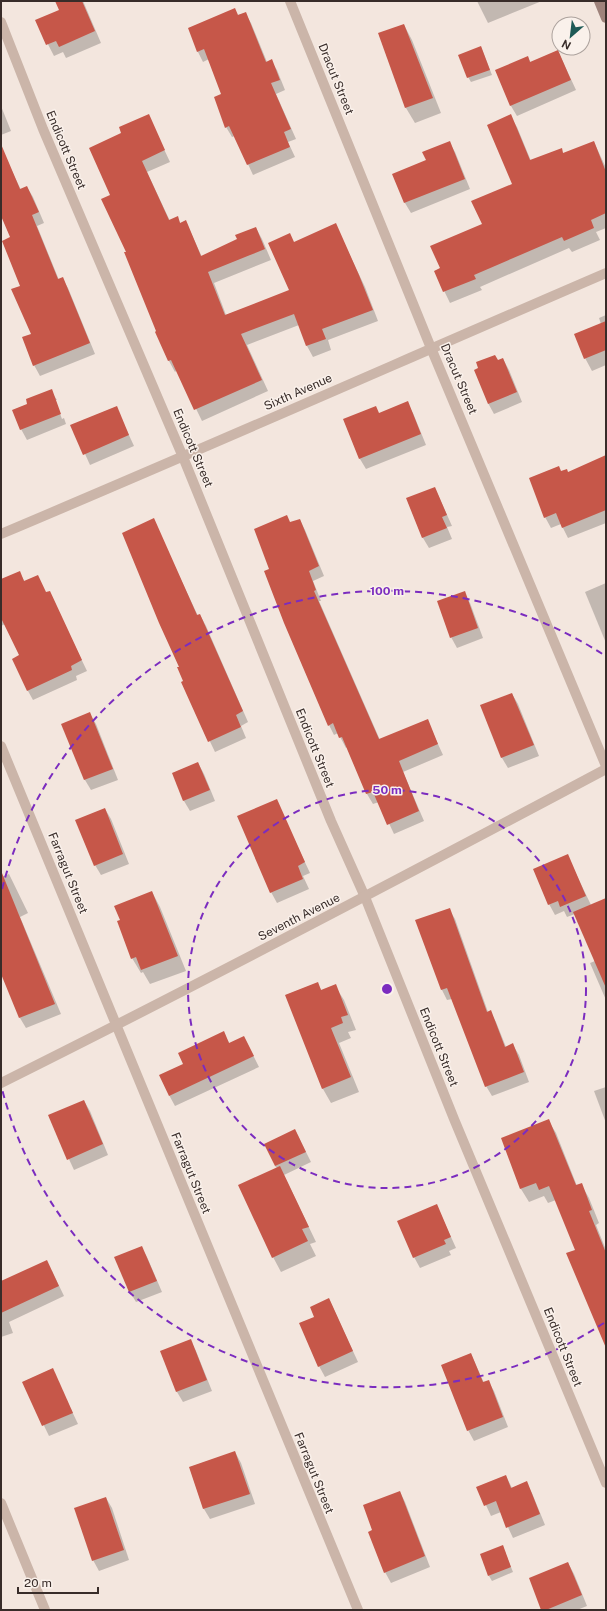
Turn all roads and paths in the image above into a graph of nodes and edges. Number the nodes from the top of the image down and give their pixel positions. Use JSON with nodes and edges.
{"nodes":[{"id":1,"x":290,"y":1,"type":"edge"},
{"id":2,"x":599,"y":1,"type":"edge"},
{"id":3,"x":606,"y":18,"type":"edge"},
{"id":4,"x":1,"y":22,"type":"edge"},
{"id":5,"x":606,"y":273,"type":"edge"},
{"id":6,"x":432,"y":348,"type":"junction"},
{"id":7,"x":183,"y":457,"type":"junction"},
{"id":8,"x":1,"y":534,"type":"edge"},
{"id":9,"x":1,"y":746,"type":"edge"},
{"id":10,"x":606,"y":766,"type":"edge"},
{"id":11,"x":606,"y":769,"type":"edge"},
{"id":12,"x":365,"y":897,"type":"junction"},
{"id":13,"x":117,"y":1026,"type":"junction"},
{"id":14,"x":1,"y":1083,"type":"edge"},
{"id":15,"x":606,"y":1484,"type":"edge"},
{"id":16,"x":1,"y":1503,"type":"edge"},
{"id":17,"x":45,"y":1610,"type":"edge"},
{"id":18,"x":358,"y":1610,"type":"edge"}],
"edges":[{"from":1,"to":6,"type":"street","name":"Dracut Street"},
{"from":2,"to":3,"type":"main road"},
{"from":4,"to":7,"type":"street","name":"Endicott Street"},
{"from":5,"to":6,"type":"street","name":"Sixth Avenue"},
{"from":6,"to":7,"type":"street","name":"Sixth Avenue"},
{"from":6,"to":10,"type":"street","name":"Dracut Street"},
{"from":7,"to":8,"type":"street","name":"Sixth Avenue"},
{"from":7,"to":12,"type":"street","name":"Endicott Street"},
{"from":9,"to":13,"type":"street","name":"Farragut Street"},
{"from":11,"to":12,"type":"street","name":"Seventh Avenue"},
{"from":12,"to":13,"type":"street","name":"Seventh Avenue"},
{"from":12,"to":15,"type":"street","name":"Endicott Street"},
{"from":13,"to":14,"type":"street","name":"Seventh Avenue"},
{"from":13,"to":18,"type":"street","name":"Farragut Street"},
{"from":16,"to":17,"type":"street"}]}
